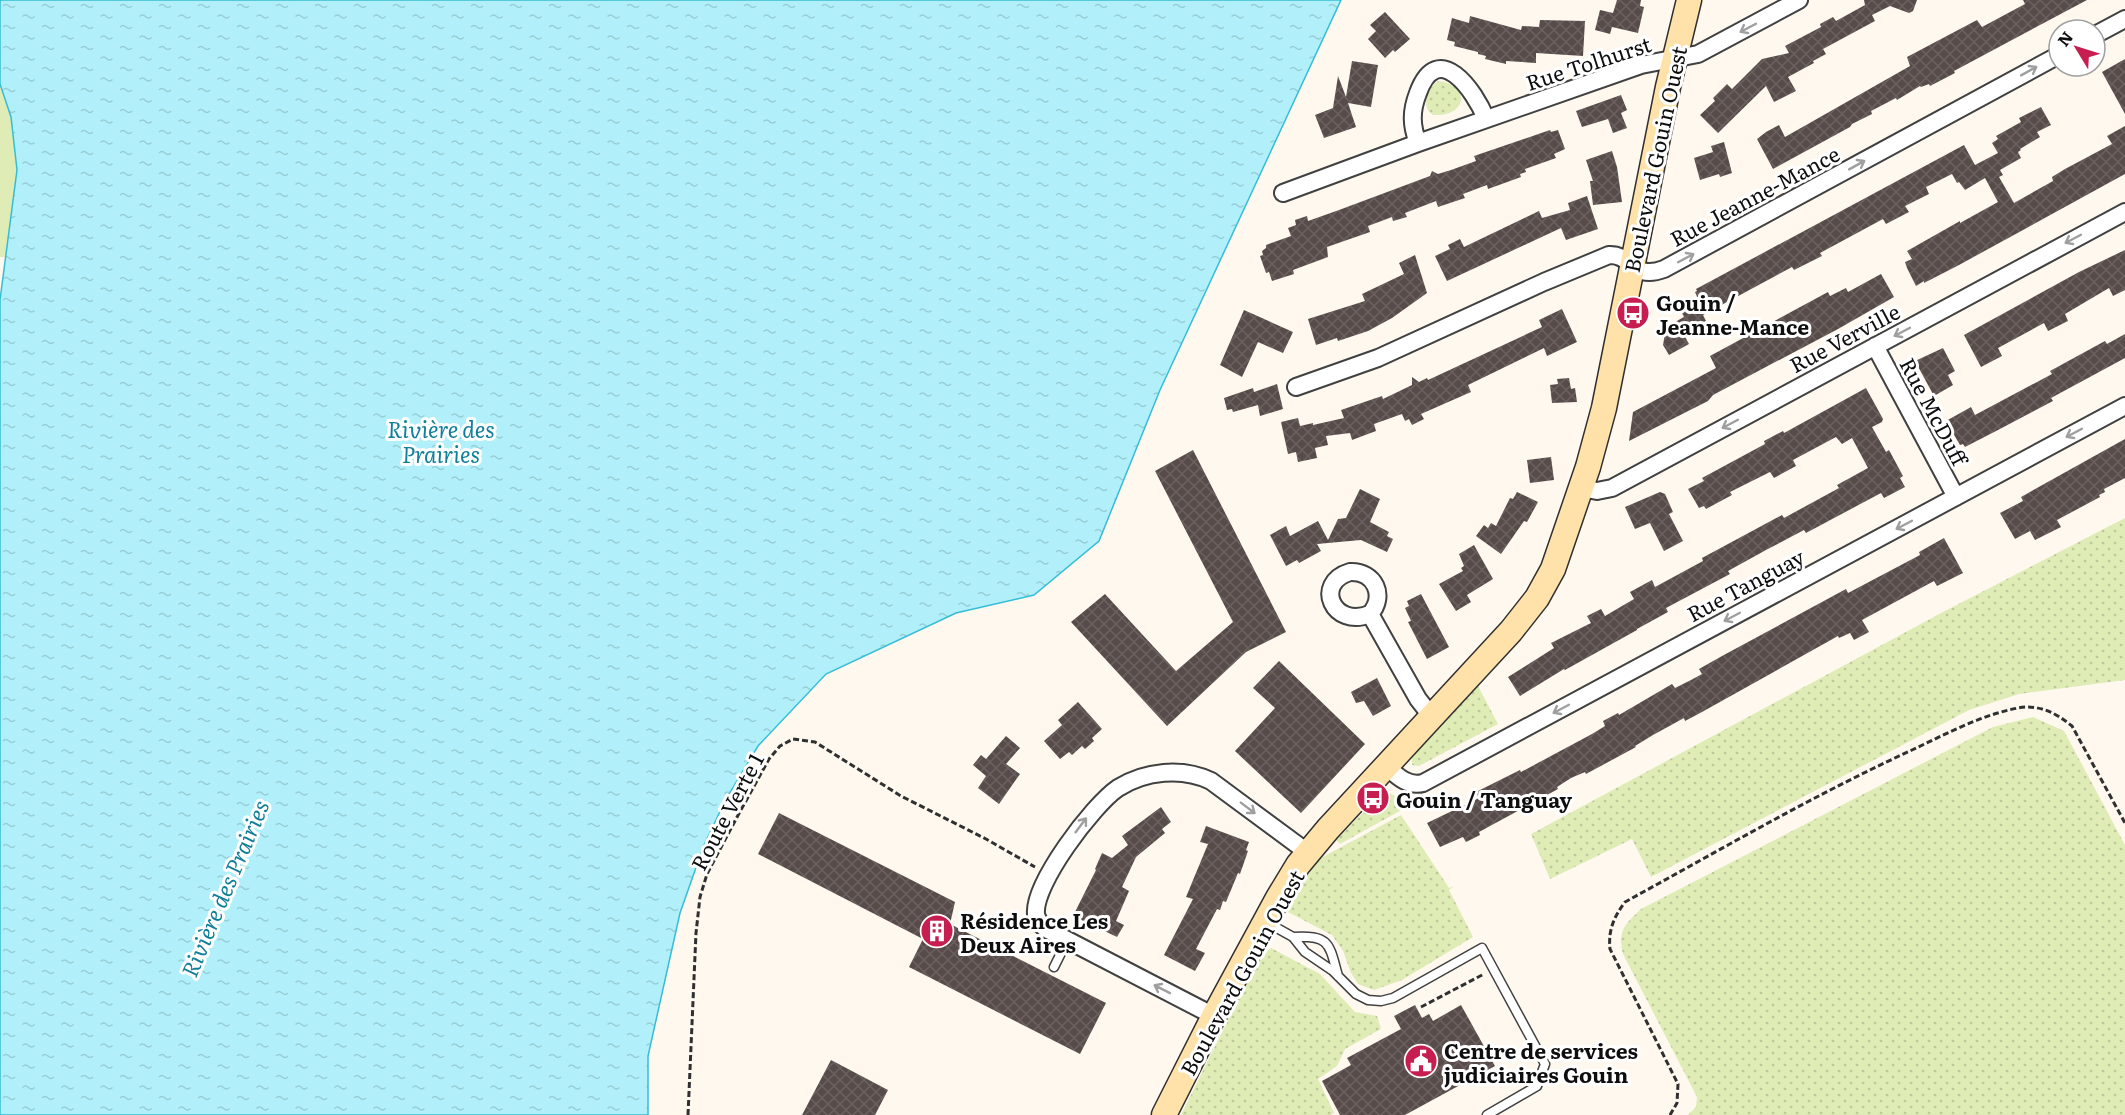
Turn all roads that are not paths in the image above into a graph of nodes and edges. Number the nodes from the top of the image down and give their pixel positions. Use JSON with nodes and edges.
{"nodes":[{"id":1,"x":1689,"y":0,"type":"edge"},
{"id":2,"x":1799,"y":0,"type":"edge"},
{"id":3,"x":2125,"y":19,"type":"edge"},
{"id":4,"x":2107,"y":29,"type":"edge"},
{"id":5,"x":1674,"y":58,"type":"junction"},
{"id":6,"x":2047,"y":62,"type":"edge"},
{"id":7,"x":1486,"y":119,"type":"junction"},
{"id":8,"x":1418,"y":143,"type":"junction"},
{"id":9,"x":1283,"y":193,"type":"dead end"},
{"id":10,"x":2125,"y":212,"type":"edge"},
{"id":11,"x":1632,"y":267,"type":"junction"},
{"id":12,"x":1875,"y":346,"type":"junction"},
{"id":13,"x":1296,"y":387,"type":"dead end"},
{"id":14,"x":2125,"y":406,"type":"edge"},
{"id":15,"x":1582,"y":488,"type":"junction"},
{"id":16,"x":1956,"y":497,"type":"junction"},
{"id":17,"x":1371,"y":614,"type":"dead end"},
{"id":18,"x":1432,"y":717,"type":"junction"},
{"id":19,"x":1387,"y":767,"type":"junction"},
{"id":20,"x":1307,"y":852,"type":"junction"},
{"id":21,"x":1265,"y":922,"type":"junction"},
{"id":22,"x":1293,"y":938,"type":"junction"},
{"id":23,"x":1067,"y":941,"type":"junction"},
{"id":24,"x":1054,"y":967,"type":"dead end"},
{"id":25,"x":1338,"y":976,"type":"junction"},
{"id":26,"x":1214,"y":1016,"type":"junction"},
{"id":27,"x":1164,"y":1115,"type":"edge"},
{"id":28,"x":1487,"y":1115,"type":"edge"}],
"edges":[{"from":1,"to":5,"type":"street","name":"Boulevard Gouin Ouest"},
{"from":2,"to":5,"type":"street","name":"Rue Tolhurst","one_way":true},
{"from":3,"to":4,"type":"street"},
{"from":5,"to":7,"type":"street","name":"Rue Tolhurst"},
{"from":5,"to":11,"type":"street","name":"Boulevard Gouin Ouest"},
{"from":11,"to":6,"type":"street","name":"Rue Jeanne-Mance","one_way":true},
{"from":7,"to":8,"type":"street","name":"Rue Tolhurst"},
{"from":7,"to":8,"type":"street"},
{"from":8,"to":9,"type":"street","name":"Rue Tolhurst"},
{"from":10,"to":12,"type":"street","name":"Rue Verville","one_way":true},
{"from":11,"to":13,"type":"street","name":"Rue Jeanne-Mance"},
{"from":11,"to":15,"type":"street","name":"Boulevard Gouin Ouest"},
{"from":12,"to":15,"type":"street","name":"Rue Verville","one_way":true},
{"from":12,"to":16,"type":"street","name":"Rue McDuff"},
{"from":14,"to":16,"type":"street","name":"Rue Tanguay","one_way":true},
{"from":15,"to":18,"type":"street","name":"Boulevard Gouin Ouest"},
{"from":16,"to":19,"type":"street","name":"Rue Tanguay","one_way":true},
{"from":17,"to":18,"type":"street"},
{"from":18,"to":19,"type":"street","name":"Boulevard Gouin Ouest"},
{"from":19,"to":20,"type":"street","name":"Boulevard Gouin Ouest"},
{"from":20,"to":21,"type":"street","name":"Boulevard Gouin Ouest"},
{"from":23,"to":20,"type":"street","one_way":true},
{"from":21,"to":22,"type":"lane"},
{"from":21,"to":26,"type":"street","name":"Boulevard Gouin Ouest"},
{"from":22,"to":25,"type":"lane"},
{"from":22,"to":25,"type":"lane"},
{"from":23,"to":24,"type":"lane"},
{"from":26,"to":23,"type":"street","one_way":true},
{"from":25,"to":28,"type":"lane"},
{"from":26,"to":27,"type":"street","name":"Boulevard Gouin Ouest"}]}
